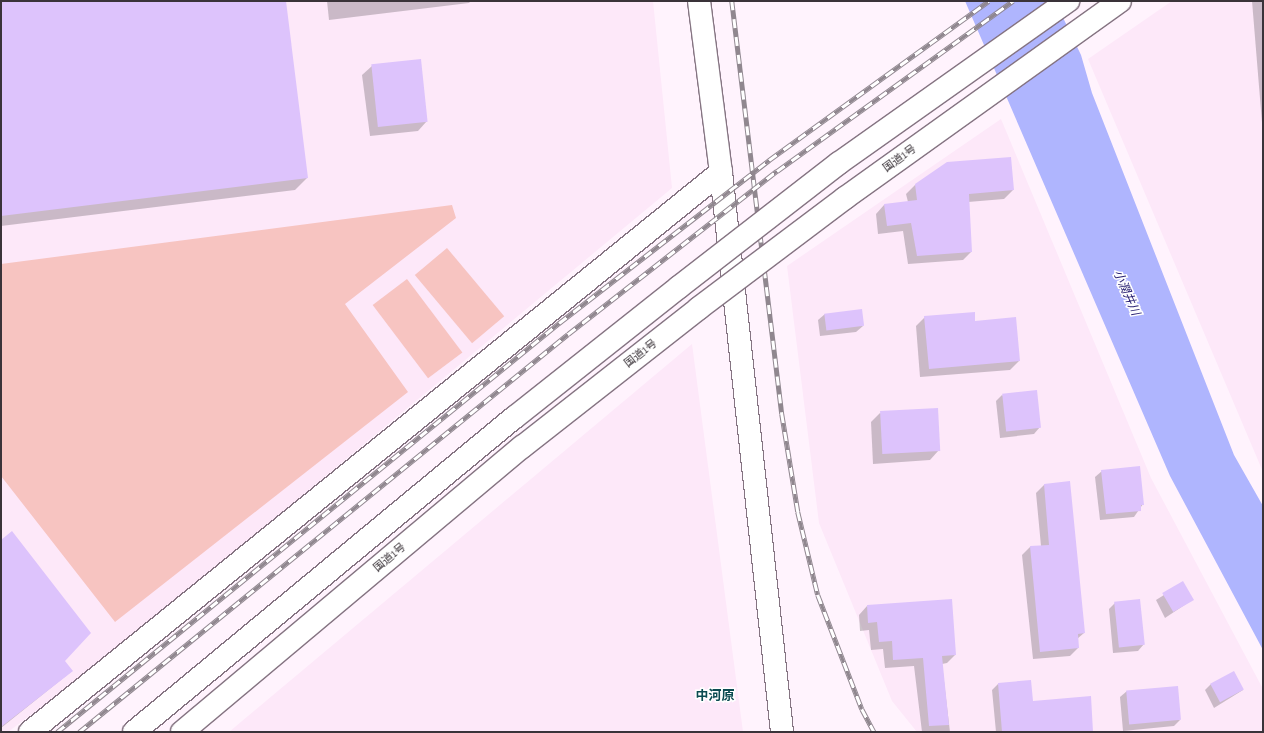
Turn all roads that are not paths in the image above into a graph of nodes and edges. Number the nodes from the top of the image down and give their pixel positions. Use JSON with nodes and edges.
{"nodes":[{"id":1,"x":699,"y":1,"type":"edge"},
{"id":2,"x":1068,"y":1,"type":"edge"},
{"id":3,"x":1120,"y":1,"type":"edge"},
{"id":4,"x":720,"y":172,"type":"junction"},
{"id":5,"x":30,"y":732,"type":"edge"},
{"id":6,"x":134,"y":732,"type":"edge"},
{"id":7,"x":182,"y":732,"type":"edge"},
{"id":8,"x":782,"y":732,"type":"edge"}],
"edges":[{"from":1,"to":4,"type":"main road"},
{"from":2,"to":6,"type":"main road","bridge":true},
{"from":3,"to":7,"type":"main road","name":"国道1号","bridge":true},
{"from":4,"to":5,"type":"main road"},
{"from":4,"to":8,"type":"main road"}]}
